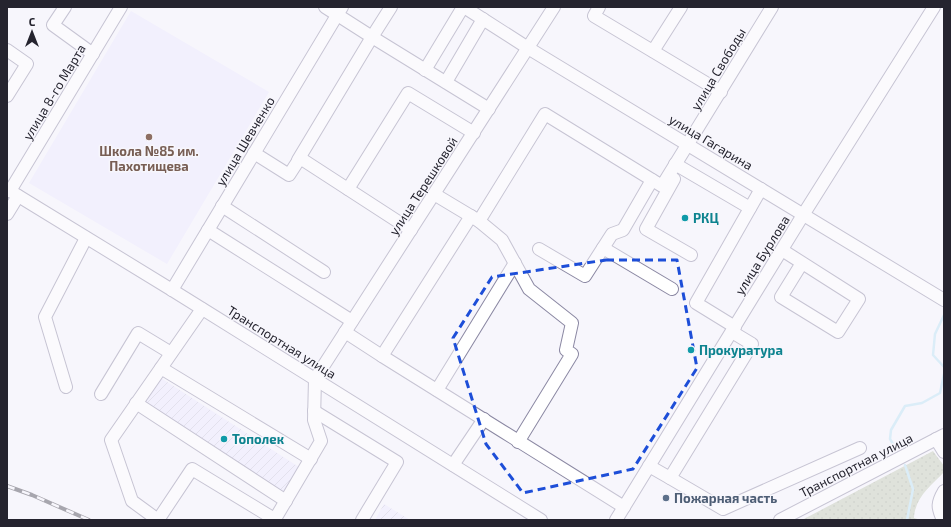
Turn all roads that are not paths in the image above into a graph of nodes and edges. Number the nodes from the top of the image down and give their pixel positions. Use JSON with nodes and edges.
{"nodes":[{"id":1,"x":65,"y":7,"type":"edge"},
{"id":2,"x":121,"y":7,"type":"edge"},
{"id":3,"x":325,"y":7,"type":"edge"},
{"id":4,"x":391,"y":7,"type":"edge"},
{"id":5,"x":464,"y":7,"type":"edge"},
{"id":6,"x":554,"y":7,"type":"edge"},
{"id":7,"x":599,"y":7,"type":"edge"},
{"id":8,"x":681,"y":7,"type":"edge"},
{"id":9,"x":772,"y":7,"type":"edge"},
{"id":10,"x":934,"y":7,"type":"edge"},
{"id":11,"x":340,"y":11,"type":"edge"},
{"id":12,"x":483,"y":19,"type":"junction"},
{"id":13,"x":372,"y":37,"type":"junction"},
{"id":14,"x":528,"y":48,"type":"junction"},
{"id":15,"x":7,"y":50,"type":"edge"},
{"id":16,"x":653,"y":51,"type":"junction"},
{"id":17,"x":93,"y":54,"type":"junction"},
{"id":18,"x":425,"y":70,"type":"junction"},
{"id":19,"x":446,"y":82,"type":"junction"},
{"id":20,"x":721,"y":92,"type":"junction"},
{"id":21,"x":7,"y":96,"type":"edge"},
{"id":22,"x":489,"y":109,"type":"junction"},
{"id":23,"x":474,"y":133,"type":"junction"},
{"id":24,"x":687,"y":145,"type":"junction"},
{"id":25,"x":254,"y":153,"type":"junction"},
{"id":26,"x":298,"y":160,"type":"junction"},
{"id":27,"x":678,"y":166,"type":"junction"},
{"id":28,"x":652,"y":180,"type":"junction"},
{"id":29,"x":348,"y":189,"type":"junction"},
{"id":30,"x":761,"y":189,"type":"junction"},
{"id":31,"x":12,"y":192,"type":"edge"},
{"id":32,"x":434,"y":194,"type":"junction"},
{"id":33,"x":222,"y":206,"type":"junction"},
{"id":34,"x":750,"y":208,"type":"junction"},
{"id":35,"x":7,"y":214,"type":"edge"},
{"id":36,"x":804,"y":215,"type":"junction"},
{"id":37,"x":475,"y":219,"type":"junction"},
{"id":38,"x":208,"y":230,"type":"junction"},
{"id":39,"x":411,"y":230,"type":"junction"},
{"id":40,"x":86,"y":238,"type":"junction"},
{"id":41,"x":603,"y":248,"type":"junction"},
{"id":42,"x":539,"y":249,"type":"dead end"},
{"id":43,"x":782,"y":250,"type":"junction"},
{"id":44,"x":691,"y":255,"type":"dead end"},
{"id":45,"x":515,"y":263,"type":"junction"},
{"id":46,"x":802,"y":263,"type":"junction"},
{"id":47,"x":324,"y":272,"type":"dead end"},
{"id":48,"x":672,"y":289,"type":"dead end"},
{"id":49,"x":172,"y":290,"type":"junction"},
{"id":50,"x":944,"y":300,"type":"edge"},
{"id":51,"x":202,"y":308,"type":"junction"},
{"id":52,"x":352,"y":321,"type":"junction"},
{"id":53,"x":733,"y":329,"type":"junction"},
{"id":54,"x":345,"y":332,"type":"junction"},
{"id":55,"x":171,"y":353,"type":"junction"},
{"id":56,"x":382,"y":356,"type":"junction"},
{"id":57,"x":161,"y":368,"type":"junction"},
{"id":58,"x":315,"y":379,"type":"junction"},
{"id":59,"x":66,"y":387,"type":"dead end"},
{"id":60,"x":437,"y":390,"type":"junction"},
{"id":61,"x":101,"y":394,"type":"dead end"},
{"id":62,"x":136,"y":403,"type":"junction"},
{"id":63,"x":314,"y":411,"type":"junction"},
{"id":64,"x":484,"y":419,"type":"junction"},
{"id":65,"x":940,"y":437,"type":"edge"},
{"id":66,"x":518,"y":442,"type":"junction"},
{"id":67,"x":860,"y":448,"type":"dead end"},
{"id":68,"x":944,"y":452,"type":"edge"},
{"id":69,"x":311,"y":459,"type":"junction"},
{"id":70,"x":453,"y":465,"type":"junction"},
{"id":71,"x":649,"y":466,"type":"junction"},
{"id":72,"x":670,"y":478,"type":"junction"},
{"id":73,"x":944,"y":491,"type":"edge"},
{"id":74,"x":286,"y":501,"type":"junction"},
{"id":75,"x":624,"y":507,"type":"junction"},
{"id":76,"x":366,"y":519,"type":"edge"},
{"id":77,"x":158,"y":520,"type":"edge"},
{"id":78,"x":276,"y":520,"type":"edge"},
{"id":79,"x":541,"y":520,"type":"edge"},
{"id":80,"x":616,"y":520,"type":"edge"},
{"id":81,"x":780,"y":520,"type":"edge"},
{"id":82,"x":943,"y":520,"type":"edge"}],
"edges":[{"from":1,"to":17,"type":"street"},
{"from":2,"to":17,"type":"street","name":"улица 8-го Марта"},
{"from":3,"to":11,"type":"street"},
{"from":4,"to":13,"type":"street"},
{"from":5,"to":12,"type":"street","name":"улица Гагарина"},
{"from":5,"to":18,"type":"street"},
{"from":6,"to":14,"type":"street","name":"улица Терешковой"},
{"from":7,"to":16,"type":"street"},
{"from":8,"to":16,"type":"street"},
{"from":9,"to":20,"type":"street","name":"улица Свободы"},
{"from":10,"to":36,"type":"street","name":"улица Бурлова"},
{"from":11,"to":13,"type":"street"},
{"from":11,"to":25,"type":"street","name":"улица Шевченко"},
{"from":12,"to":14,"type":"street","name":"улица Гагарина"},
{"from":12,"to":19,"type":"street"},
{"from":13,"to":18,"type":"street"},
{"from":13,"to":26,"type":"street"},
{"from":14,"to":22,"type":"street","name":"улица Терешковой"},
{"from":14,"to":24,"type":"street","name":"улица Гагарина"},
{"from":15,"to":21,"type":"street"},
{"from":16,"to":20,"type":"street"},
{"from":17,"to":31,"type":"street","name":"улица 8-го Марта"},
{"from":18,"to":19,"type":"street"},
{"from":19,"to":22,"type":"street"},
{"from":20,"to":24,"type":"street","name":"улица Свободы"},
{"from":22,"to":23,"type":"street","name":"улица Терешковой"},
{"from":23,"to":29,"type":"street"},
{"from":23,"to":32,"type":"street","name":"улица Терешковой"},
{"from":24,"to":27,"type":"street","name":"улица Свободы"},
{"from":24,"to":30,"type":"street","name":"улица Гагарина"},
{"from":25,"to":26,"type":"street"},
{"from":25,"to":33,"type":"street","name":"улица Шевченко"},
{"from":26,"to":29,"type":"street"},
{"from":27,"to":28,"type":"street"},
{"from":27,"to":34,"type":"street"},
{"from":27,"to":44,"type":"street"},
{"from":28,"to":37,"type":"street"},
{"from":28,"to":41,"type":"street"},
{"from":29,"to":39,"type":"street"},
{"from":30,"to":34,"type":"street"},
{"from":30,"to":36,"type":"street","name":"улица Гагарина"},
{"from":31,"to":35,"type":"street","name":"улица 8-го Марта"},
{"from":31,"to":40,"type":"street","name":"Транспортная улица"},
{"from":32,"to":37,"type":"street"},
{"from":32,"to":39,"type":"street","name":"улица Терешковой"},
{"from":33,"to":38,"type":"street","name":"улица Шевченко"},
{"from":33,"to":47,"type":"street"},
{"from":34,"to":53,"type":"street"},
{"from":36,"to":43,"type":"street","name":"улица Бурлова"},
{"from":36,"to":50,"type":"street","name":"улица Гагарина"},
{"from":37,"to":45,"type":"street"},
{"from":37,"to":56,"type":"street"},
{"from":38,"to":49,"type":"street","name":"улица Шевченко"},
{"from":38,"to":52,"type":"street"},
{"from":39,"to":52,"type":"street","name":"улица Терешковой"},
{"from":40,"to":49,"type":"street","name":"Транспортная улица"},
{"from":40,"to":59,"type":"street"},
{"from":41,"to":42,"type":"street"},
{"from":41,"to":48,"type":"street"},
{"from":43,"to":46,"type":"street"},
{"from":43,"to":53,"type":"street","name":"улица Бурлова"},
{"from":45,"to":60,"type":"street"},
{"from":45,"to":66,"type":"street"},
{"from":46,"to":46,"type":"street"},
{"from":49,"to":51,"type":"street","name":"Транспортная улица"},
{"from":51,"to":55,"type":"street"},
{"from":51,"to":58,"type":"street","name":"Транспортная улица"},
{"from":52,"to":54,"type":"street","name":"улица Терешковой"},
{"from":53,"to":71,"type":"street","name":"улица Бурлова"},
{"from":53,"to":72,"type":"street"},
{"from":54,"to":56,"type":"street"},
{"from":54,"to":58,"type":"street","name":"улица Терешковой"},
{"from":55,"to":57,"type":"street"},
{"from":55,"to":61,"type":"street"},
{"from":56,"to":60,"type":"street"},
{"from":57,"to":62,"type":"street"},
{"from":57,"to":69,"type":"street"},
{"from":58,"to":63,"type":"street"},
{"from":58,"to":70,"type":"street","name":"Транспортная улица"},
{"from":60,"to":64,"type":"street"},
{"from":62,"to":74,"type":"street"},
{"from":62,"to":77,"type":"street"},
{"from":63,"to":69,"type":"street"},
{"from":63,"to":76,"type":"street"},
{"from":64,"to":66,"type":"street"},
{"from":64,"to":70,"type":"street"},
{"from":65,"to":68,"type":"street"},
{"from":65,"to":81,"type":"street","name":"Транспортная улица"},
{"from":66,"to":75,"type":"street"},
{"from":67,"to":72,"type":"street"},
{"from":69,"to":74,"type":"street"},
{"from":70,"to":79,"type":"street","name":"Транспортная улица"},
{"from":71,"to":72,"type":"street"},
{"from":71,"to":75,"type":"street","name":"улица Бурлова"},
{"from":73,"to":82,"type":"street"},
{"from":74,"to":78,"type":"street"},
{"from":75,"to":80,"type":"street","name":"улица Бурлова"},
{"from":77,"to":78,"type":"street"}]}
